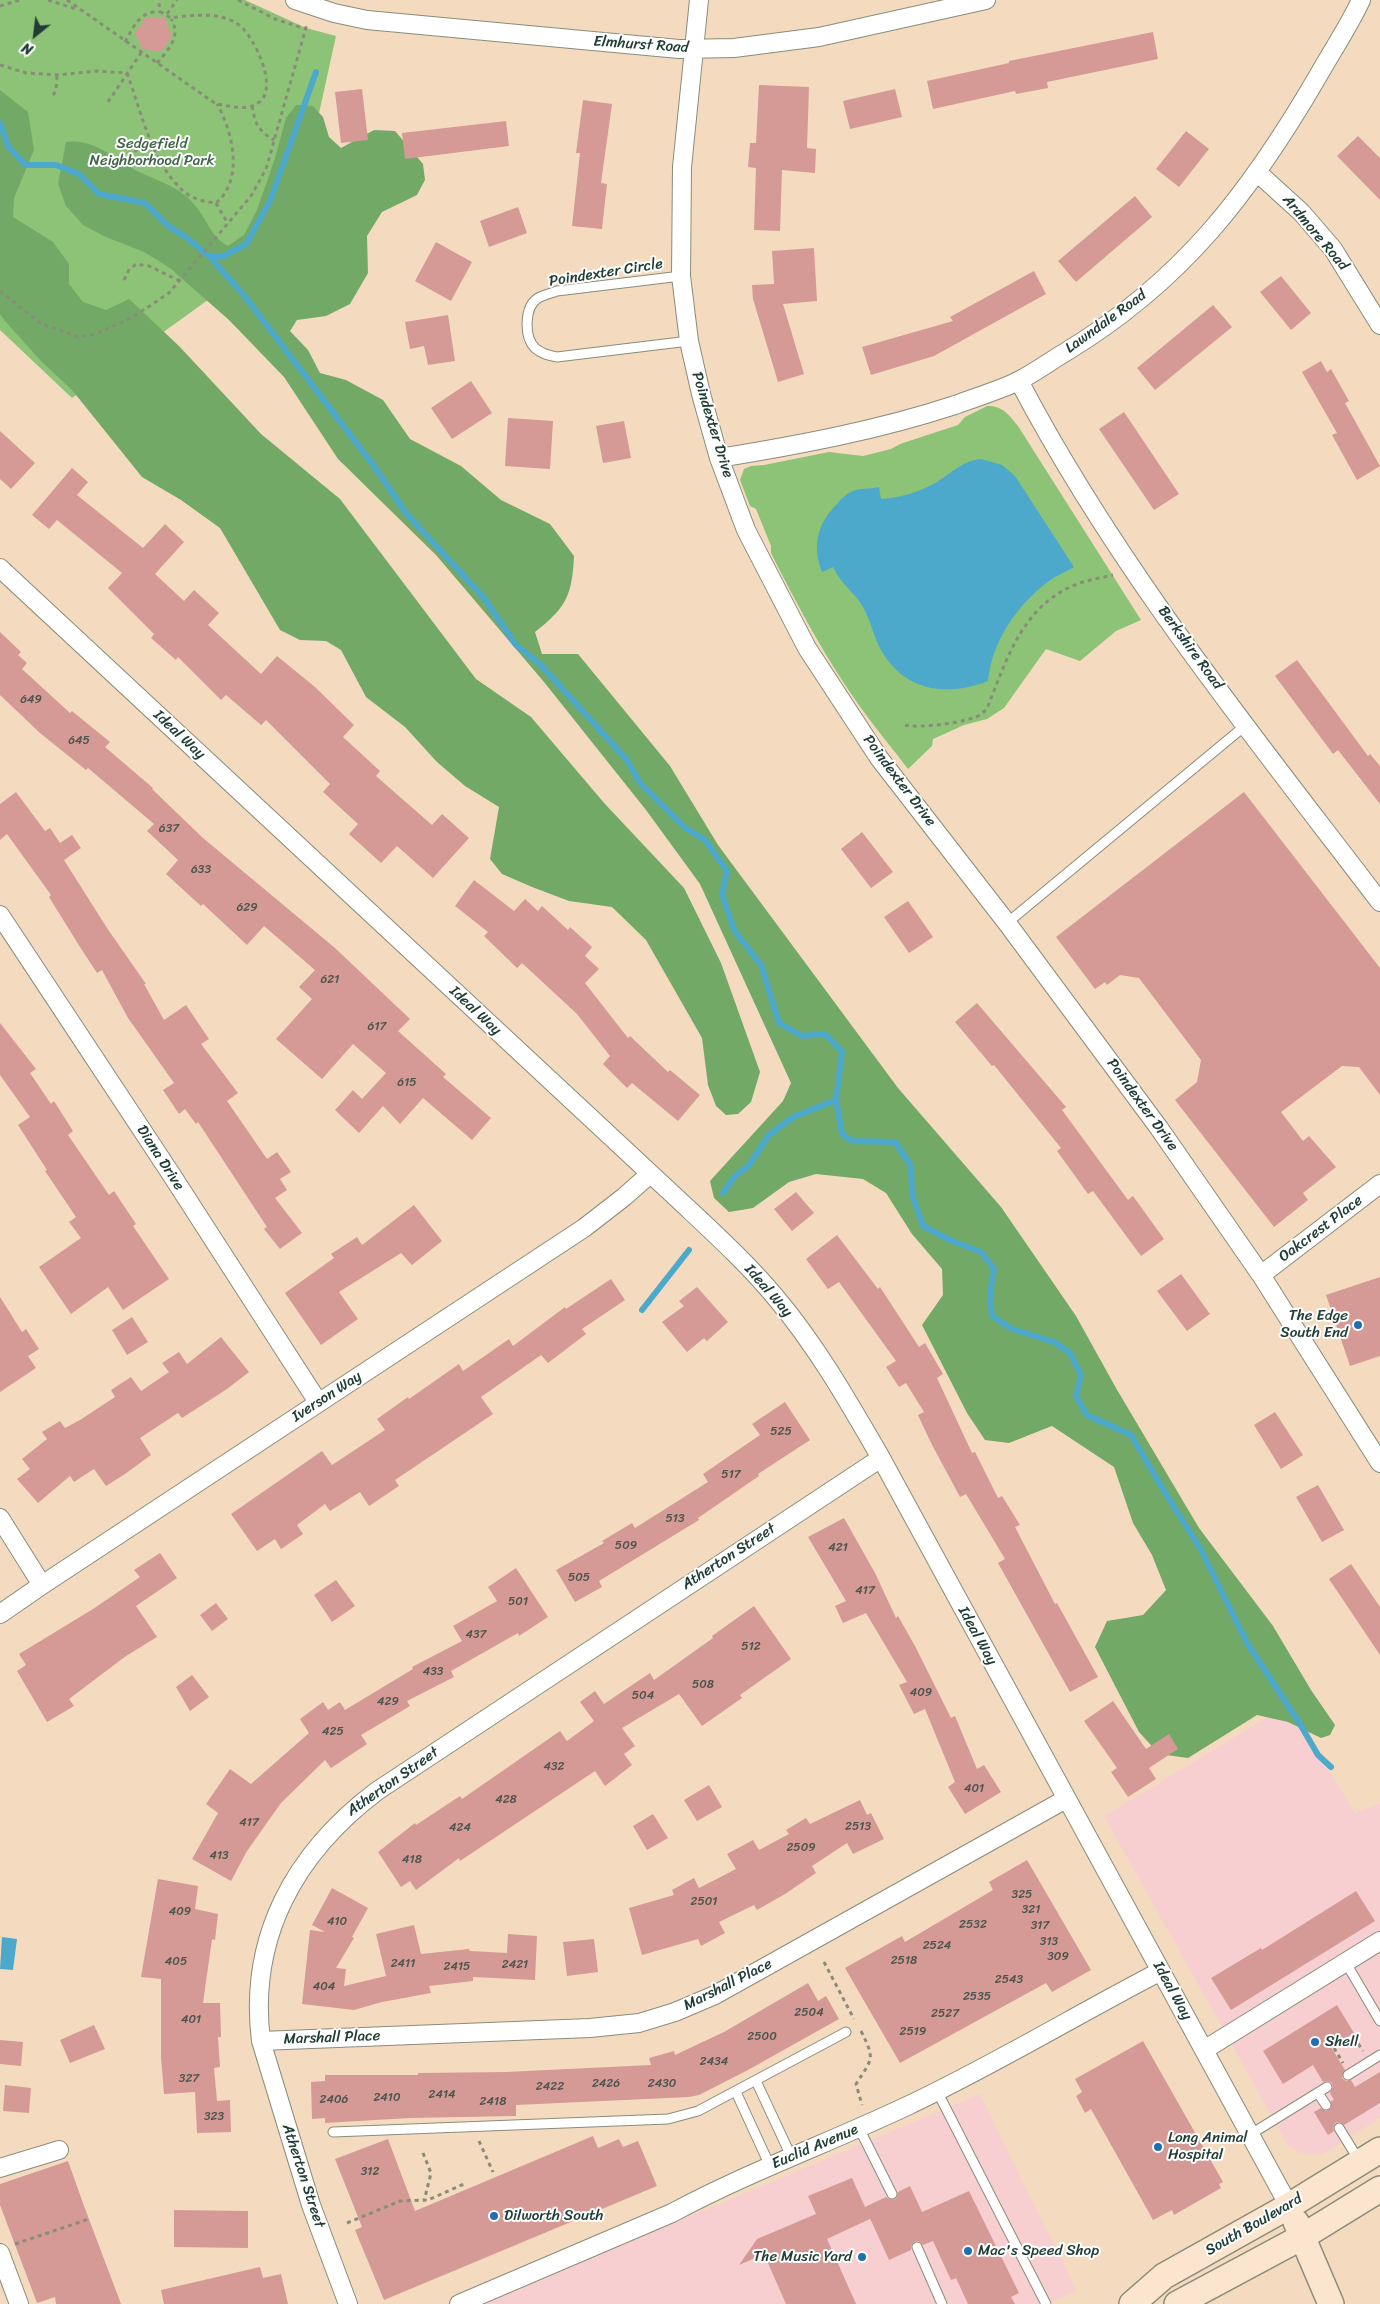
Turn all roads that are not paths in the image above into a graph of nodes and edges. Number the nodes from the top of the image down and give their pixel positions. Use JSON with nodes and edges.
{"nodes":[{"id":1,"x":295,"y":0,"type":"edge"},
{"id":2,"x":699,"y":0,"type":"edge"},
{"id":3,"x":986,"y":0,"type":"edge"},
{"id":4,"x":1362,"y":0,"type":"edge"},
{"id":5,"x":695,"y":49,"type":"junction"},
{"id":6,"x":1258,"y":173,"type":"junction"},
{"id":7,"x":681,"y":276,"type":"junction"},
{"id":8,"x":1380,"y":325,"type":"edge"},
{"id":9,"x":689,"y":341,"type":"junction"},
{"id":10,"x":1019,"y":381,"type":"junction"},
{"id":11,"x":719,"y":458,"type":"junction"},
{"id":12,"x":0,"y":568,"type":"edge"},
{"id":13,"x":1246,"y":725,"type":"junction"},
{"id":14,"x":1380,"y":902,"type":"edge"},
{"id":15,"x":0,"y":915,"type":"edge"},
{"id":16,"x":1007,"y":923,"type":"junction"},
{"id":17,"x":650,"y":1174,"type":"junction"},
{"id":18,"x":1380,"y":1184,"type":"edge"},
{"id":19,"x":1261,"y":1275,"type":"junction"},
{"id":20,"x":318,"y":1402,"type":"junction"},
{"id":21,"x":881,"y":1458,"type":"junction"},
{"id":22,"x":1380,"y":1463,"type":"edge"},
{"id":23,"x":0,"y":1518,"type":"edge"},
{"id":24,"x":42,"y":1585,"type":"junction"},
{"id":25,"x":0,"y":1614,"type":"edge"},
{"id":26,"x":1066,"y":1799,"type":"junction"},
{"id":27,"x":1380,"y":1941,"type":"edge"},
{"id":28,"x":1346,"y":1962,"type":"junction"},
{"id":29,"x":1161,"y":1971,"type":"junction"},
{"id":30,"x":1380,"y":2021,"type":"edge"},
{"id":31,"x":846,"y":2032,"type":"dead end"},
{"id":32,"x":261,"y":2041,"type":"junction"},
{"id":33,"x":1204,"y":2050,"type":"junction"},
{"id":34,"x":1380,"y":2055,"type":"edge"},
{"id":35,"x":1348,"y":2075,"type":"dead end"},
{"id":36,"x":756,"y":2081,"type":"junction"},
{"id":37,"x":1327,"y":2088,"type":"dead end"},
{"id":38,"x":937,"y":2091,"type":"junction"},
{"id":39,"x":736,"y":2092,"type":"junction"},
{"id":40,"x":1318,"y":2093,"type":"junction"},
{"id":41,"x":1326,"y":2105,"type":"dead end"},
{"id":42,"x":859,"y":2128,"type":"junction"},
{"id":43,"x":1339,"y":2128,"type":"dead end"},
{"id":44,"x":333,"y":2132,"type":"dead end"},
{"id":45,"x":1250,"y":2134,"type":"junction"},
{"id":46,"x":59,"y":2150,"type":"dead end"},
{"id":47,"x":791,"y":2156,"type":"junction"},
{"id":48,"x":1370,"y":2156,"type":"edge"},
{"id":49,"x":770,"y":2166,"type":"junction"},
{"id":50,"x":0,"y":2168,"type":"edge"},
{"id":51,"x":1380,"y":2189,"type":"edge"},
{"id":52,"x":892,"y":2194,"type":"dead end"},
{"id":53,"x":1289,"y":2206,"type":"junction"},
{"id":54,"x":1302,"y":2236,"type":"junction"},
{"id":55,"x":917,"y":2247,"type":"dead end"},
{"id":56,"x":5,"y":2250,"type":"edge"},
{"id":57,"x":19,"y":2304,"type":"edge"},
{"id":58,"x":348,"y":2304,"type":"edge"},
{"id":59,"x":459,"y":2304,"type":"edge"},
{"id":60,"x":942,"y":2304,"type":"edge"},
{"id":61,"x":1046,"y":2304,"type":"edge"},
{"id":62,"x":1132,"y":2304,"type":"edge"},
{"id":63,"x":1177,"y":2304,"type":"edge"},
{"id":64,"x":1331,"y":2304,"type":"edge"}],
"edges":[{"from":1,"to":5,"type":"street","name":"Elmhurst Road"},
{"from":2,"to":5,"type":"street","name":"Poindexter Drive"},
{"from":3,"to":5,"type":"street","name":"Elmhurst Road"},
{"from":4,"to":6,"type":"street","name":"Lawndale Road"},
{"from":5,"to":7,"type":"street","name":"Poindexter Drive"},
{"from":6,"to":8,"type":"street","name":"Ardmore Road"},
{"from":6,"to":10,"type":"street","name":"Lawndale Road"},
{"from":7,"to":9,"type":"street","name":"Poindexter Drive"},
{"from":7,"to":9,"type":"lane","name":"Poindexter Circle"},
{"from":9,"to":11,"type":"street","name":"Poindexter Drive"},
{"from":10,"to":11,"type":"street","name":"Lawndale Road"},
{"from":10,"to":13,"type":"street","name":"Berkshire Road"},
{"from":11,"to":16,"type":"street","name":"Poindexter Drive"},
{"from":12,"to":17,"type":"street","name":"Ideal Way"},
{"from":13,"to":14,"type":"street","name":"Berkshire Road"},
{"from":13,"to":16,"type":"lane"},
{"from":15,"to":20,"type":"street","name":"Diana Drive"},
{"from":16,"to":19,"type":"street","name":"Poindexter Drive"},
{"from":17,"to":20,"type":"street","name":"Iverson Way"},
{"from":17,"to":21,"type":"street","name":"Ideal Way"},
{"from":18,"to":19,"type":"street","name":"Oakcrest Place"},
{"from":19,"to":22,"type":"street","name":"Poindexter Drive"},
{"from":20,"to":24,"type":"street","name":"Iverson Way"},
{"from":21,"to":26,"type":"street","name":"Ideal Way"},
{"from":21,"to":32,"type":"street","name":"Atherton Street"},
{"from":23,"to":24,"type":"street"},
{"from":24,"to":25,"type":"street","name":"Iverson Way"},
{"from":26,"to":29,"type":"street","name":"Ideal Way"},
{"from":26,"to":32,"type":"street","name":"Marshall Place"},
{"from":27,"to":28,"type":"street"},
{"from":28,"to":30,"type":"lane"},
{"from":28,"to":33,"type":"street"},
{"from":29,"to":33,"type":"street","name":"Ideal Way"},
{"from":29,"to":38,"type":"street","name":"Euclid Avenue"},
{"from":31,"to":36,"type":"lane"},
{"from":32,"to":58,"type":"street","name":"Atherton Street"},
{"from":33,"to":45,"type":"street","name":"Ideal Way"},
{"from":34,"to":35,"type":"lane"},
{"from":36,"to":39,"type":"lane"},
{"from":36,"to":47,"type":"lane"},
{"from":37,"to":40,"type":"lane"},
{"from":38,"to":42,"type":"street","name":"Euclid Avenue"},
{"from":38,"to":61,"type":"lane"},
{"from":39,"to":44,"type":"lane"},
{"from":39,"to":49,"type":"lane"},
{"from":40,"to":41,"type":"lane"},
{"from":40,"to":45,"type":"lane"},
{"from":42,"to":47,"type":"street","name":"Euclid Avenue"},
{"from":42,"to":52,"type":"lane"},
{"from":43,"to":48,"type":"lane"},
{"from":45,"to":53,"type":"street","name":"Ideal Way"},
{"from":46,"to":50,"type":"street"},
{"from":47,"to":49,"type":"street","name":"Euclid Avenue"},
{"from":48,"to":53,"type":"main road","name":"South Boulevard"},
{"from":49,"to":59,"type":"street","name":"Euclid Avenue"},
{"from":51,"to":54,"type":"main road"},
{"from":53,"to":54,"type":"main road"},
{"from":53,"to":62,"type":"main road","name":"South Boulevard"},
{"from":54,"to":63,"type":"main road"},
{"from":54,"to":64,"type":"main road"},
{"from":55,"to":60,"type":"lane"},
{"from":56,"to":57,"type":"street"}]}
